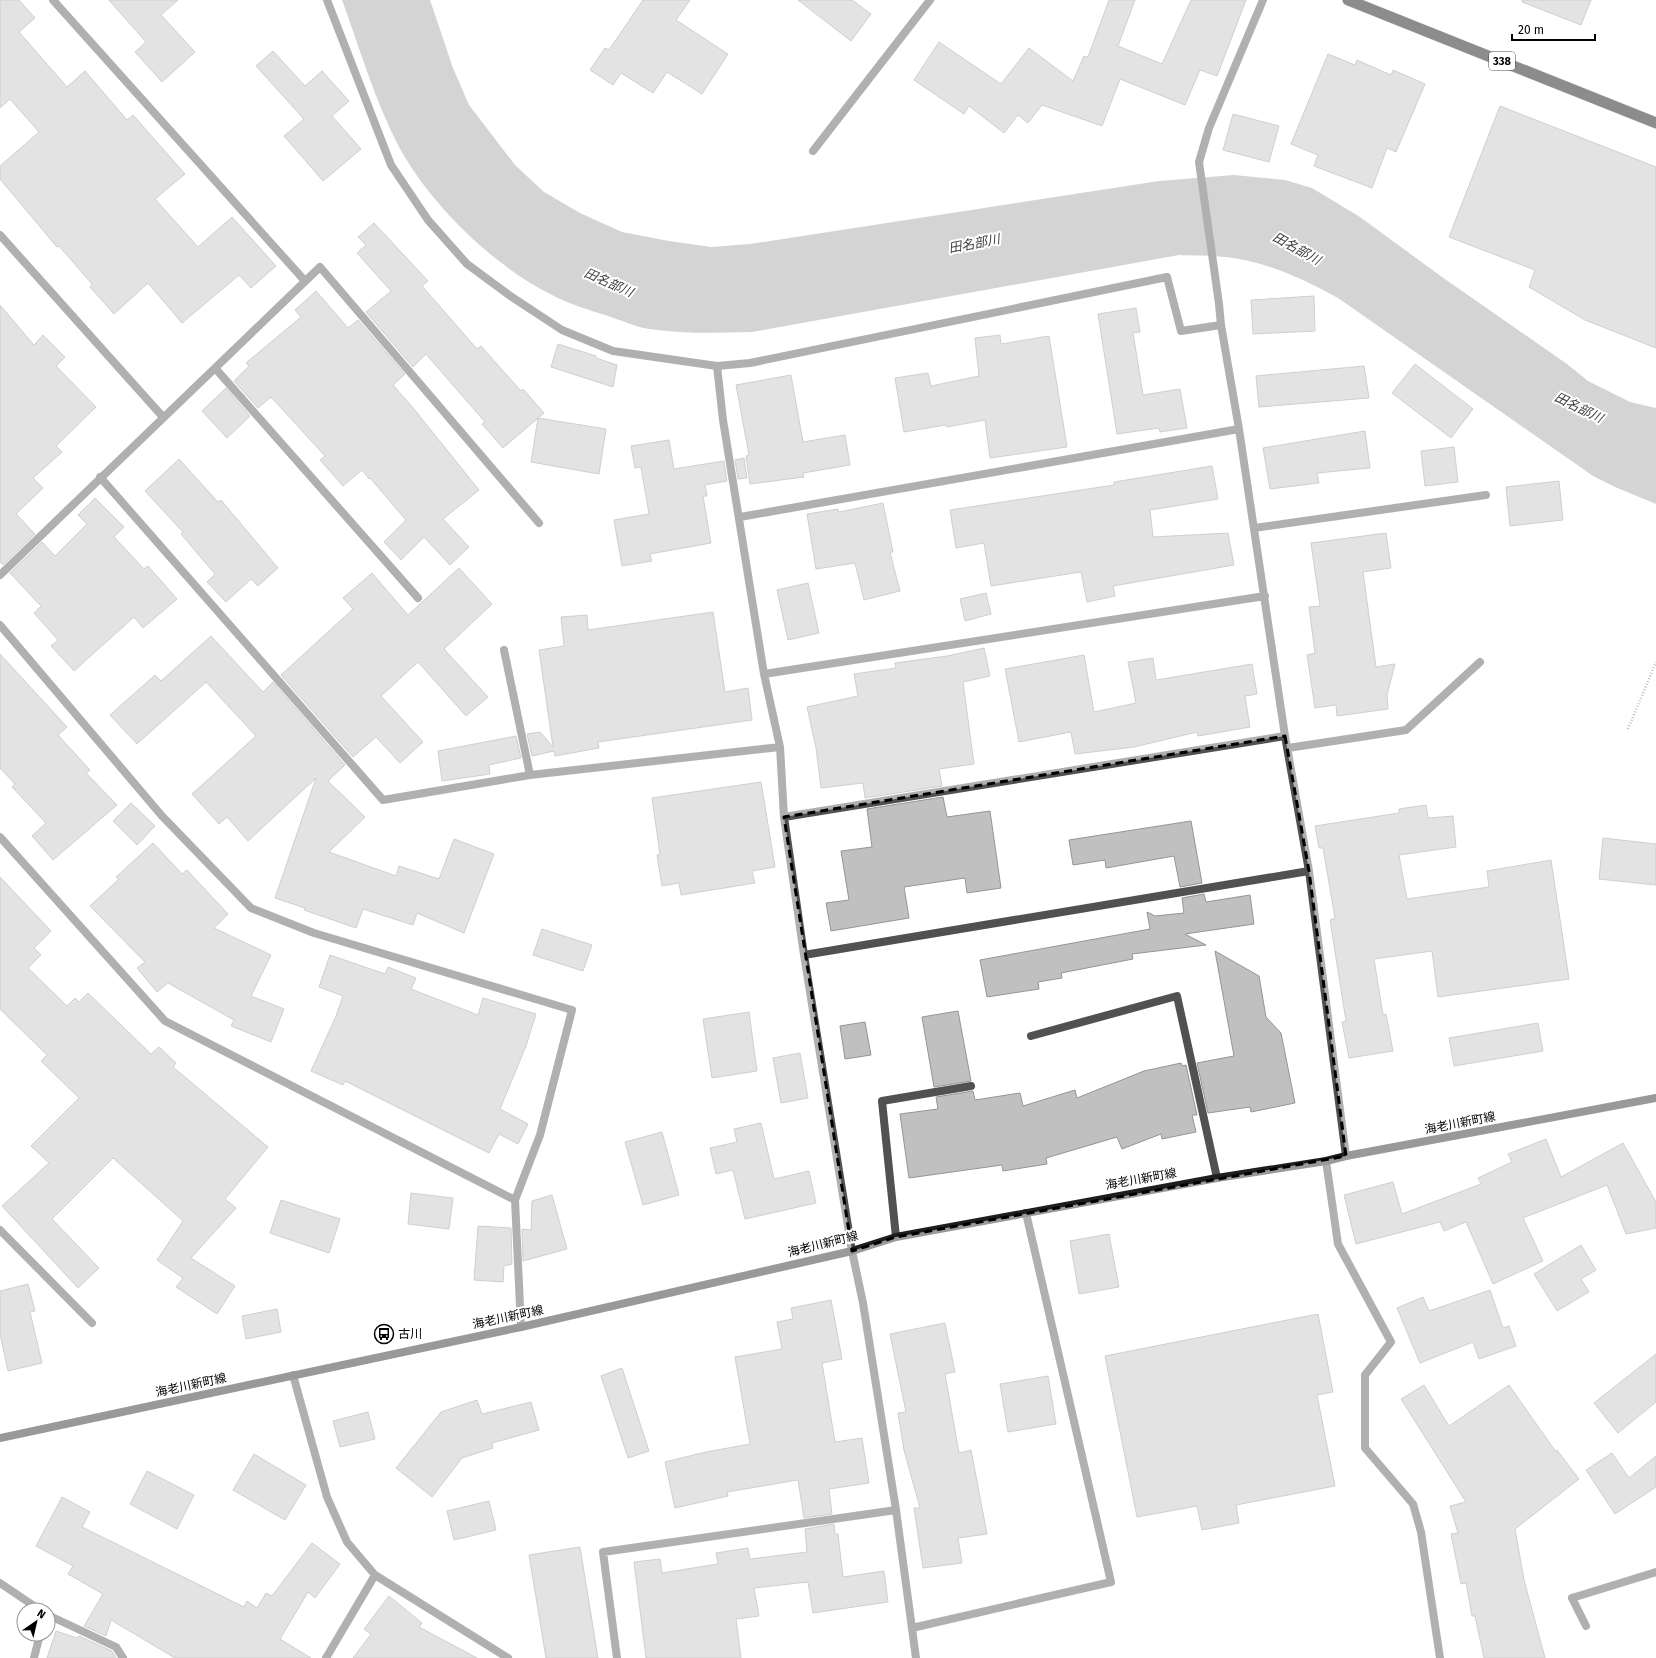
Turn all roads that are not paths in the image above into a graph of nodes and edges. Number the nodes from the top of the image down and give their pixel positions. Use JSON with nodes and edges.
{"nodes":[{"id":1,"x":53,"y":0,"type":"edge"},
{"id":2,"x":327,"y":0,"type":"edge"},
{"id":3,"x":930,"y":0,"type":"edge"},
{"id":4,"x":1263,"y":0,"type":"edge"},
{"id":5,"x":1348,"y":0,"type":"edge"},
{"id":6,"x":1656,"y":123,"type":"edge"},
{"id":7,"x":812,"y":151,"type":"dead end"},
{"id":8,"x":0,"y":235,"type":"edge"},
{"id":9,"x":305,"y":281,"type":"junction"},
{"id":10,"x":1221,"y":325,"type":"junction"},
{"id":11,"x":717,"y":366,"type":"junction"},
{"id":12,"x":215,"y":368,"type":"junction"},
{"id":13,"x":163,"y":417,"type":"junction"},
{"id":14,"x":1239,"y":429,"type":"junction"},
{"id":15,"x":100,"y":477,"type":"junction"},
{"id":16,"x":1486,"y":495,"type":"dead end"},
{"id":17,"x":740,"y":517,"type":"junction"},
{"id":18,"x":539,"y":522,"type":"dead end"},
{"id":19,"x":1254,"y":528,"type":"junction"},
{"id":20,"x":0,"y":575,"type":"edge"},
{"id":21,"x":1265,"y":596,"type":"junction"},
{"id":22,"x":418,"y":598,"type":"dead end"},
{"id":23,"x":0,"y":625,"type":"edge"},
{"id":24,"x":504,"y":650,"type":"dead end"},
{"id":25,"x":1480,"y":662,"type":"dead end"},
{"id":26,"x":764,"y":674,"type":"junction"},
{"id":27,"x":1285,"y":736,"type":"junction"},
{"id":28,"x":780,"y":747,"type":"junction"},
{"id":29,"x":1288,"y":748,"type":"junction"},
{"id":30,"x":530,"y":775,"type":"junction"},
{"id":31,"x":784,"y":817,"type":"junction"},
{"id":32,"x":0,"y":837,"type":"edge"},
{"id":33,"x":1309,"y":871,"type":"junction"},
{"id":34,"x":804,"y":955,"type":"junction"},
{"id":35,"x":1031,"y":1036,"type":"dead end"},
{"id":36,"x":971,"y":1086,"type":"dead end"},
{"id":37,"x":1656,"y":1098,"type":"edge"},
{"id":38,"x":1346,"y":1156,"type":"junction"},
{"id":39,"x":1326,"y":1161,"type":"junction"},
{"id":40,"x":1217,"y":1178,"type":"junction"},
{"id":41,"x":515,"y":1200,"type":"junction"},
{"id":42,"x":1026,"y":1212,"type":"junction"},
{"id":43,"x":0,"y":1230,"type":"edge"},
{"id":44,"x":896,"y":1237,"type":"junction"},
{"id":45,"x":852,"y":1251,"type":"junction"},
{"id":46,"x":92,"y":1323,"type":"dead end"},
{"id":47,"x":521,"y":1327,"type":"junction"},
{"id":48,"x":293,"y":1375,"type":"junction"},
{"id":49,"x":0,"y":1438,"type":"edge"},
{"id":50,"x":896,"y":1510,"type":"junction"},
{"id":51,"x":1656,"y":1572,"type":"edge"},
{"id":52,"x":375,"y":1575,"type":"junction"},
{"id":53,"x":0,"y":1583,"type":"edge"},
{"id":54,"x":28,"y":1602,"type":"edge"},
{"id":55,"x":56,"y":1619,"type":"edge"},
{"id":56,"x":1586,"y":1626,"type":"dead end"},
{"id":57,"x":912,"y":1628,"type":"junction"},
{"id":58,"x":38,"y":1642,"type":"edge"},
{"id":59,"x":34,"y":1658,"type":"edge"},
{"id":60,"x":123,"y":1658,"type":"edge"},
{"id":61,"x":326,"y":1658,"type":"edge"},
{"id":62,"x":508,"y":1658,"type":"edge"},
{"id":63,"x":617,"y":1658,"type":"edge"},
{"id":64,"x":916,"y":1658,"type":"edge"},
{"id":65,"x":1440,"y":1658,"type":"edge"}],
"edges":[{"from":1,"to":9,"type":"street"},
{"from":2,"to":11,"type":"street"},
{"from":3,"to":7,"type":"street"},
{"from":4,"to":10,"type":"street"},
{"from":5,"to":6,"type":"highway","number":"338"},
{"from":8,"to":13,"type":"street"},
{"from":9,"to":12,"type":"street"},
{"from":9,"to":18,"type":"street"},
{"from":10,"to":11,"type":"street"},
{"from":10,"to":14,"type":"street"},
{"from":11,"to":17,"type":"street"},
{"from":12,"to":13,"type":"street"},
{"from":12,"to":22,"type":"street"},
{"from":13,"to":15,"type":"street"},
{"from":14,"to":17,"type":"street"},
{"from":14,"to":19,"type":"street"},
{"from":15,"to":20,"type":"street"},
{"from":15,"to":30,"type":"street"},
{"from":16,"to":19,"type":"street"},
{"from":17,"to":26,"type":"street"},
{"from":19,"to":21,"type":"street"},
{"from":21,"to":26,"type":"street"},
{"from":21,"to":27,"type":"street"},
{"from":23,"to":41,"type":"street"},
{"from":24,"to":30,"type":"street"},
{"from":25,"to":29,"type":"street"},
{"from":26,"to":28,"type":"street"},
{"from":27,"to":29,"type":"street"},
{"from":27,"to":31,"type":"street"},
{"from":28,"to":30,"type":"street"},
{"from":28,"to":31,"type":"street"},
{"from":29,"to":33,"type":"street"},
{"from":31,"to":34,"type":"street"},
{"from":32,"to":41,"type":"street"},
{"from":33,"to":34,"type":"street"},
{"from":33,"to":38,"type":"street"},
{"from":34,"to":45,"type":"street"},
{"from":35,"to":40,"type":"street"},
{"from":36,"to":44,"type":"street"},
{"from":37,"to":38,"type":"main road","name":"海老川新町線"},
{"from":38,"to":39,"type":"main road","name":"海老川新町線"},
{"from":39,"to":40,"type":"main road","name":"海老川新町線"},
{"from":39,"to":65,"type":"street"},
{"from":40,"to":42,"type":"main road","name":"海老川新町線"},
{"from":41,"to":47,"type":"street"},
{"from":42,"to":44,"type":"main road","name":"海老川新町線"},
{"from":42,"to":57,"type":"street"},
{"from":43,"to":46,"type":"street"},
{"from":44,"to":45,"type":"main road","name":"海老川新町線"},
{"from":45,"to":47,"type":"main road","name":"海老川新町線"},
{"from":45,"to":50,"type":"street"},
{"from":47,"to":48,"type":"main road","name":"海老川新町線"},
{"from":48,"to":49,"type":"main road","name":"海老川新町線"},
{"from":48,"to":52,"type":"street"},
{"from":50,"to":57,"type":"street"},
{"from":50,"to":63,"type":"street"},
{"from":51,"to":56,"type":"street"},
{"from":52,"to":61,"type":"street"},
{"from":52,"to":62,"type":"street"},
{"from":53,"to":54,"type":"street"},
{"from":55,"to":60,"type":"street"},
{"from":57,"to":64,"type":"street"},
{"from":58,"to":59,"type":"street"}]}
